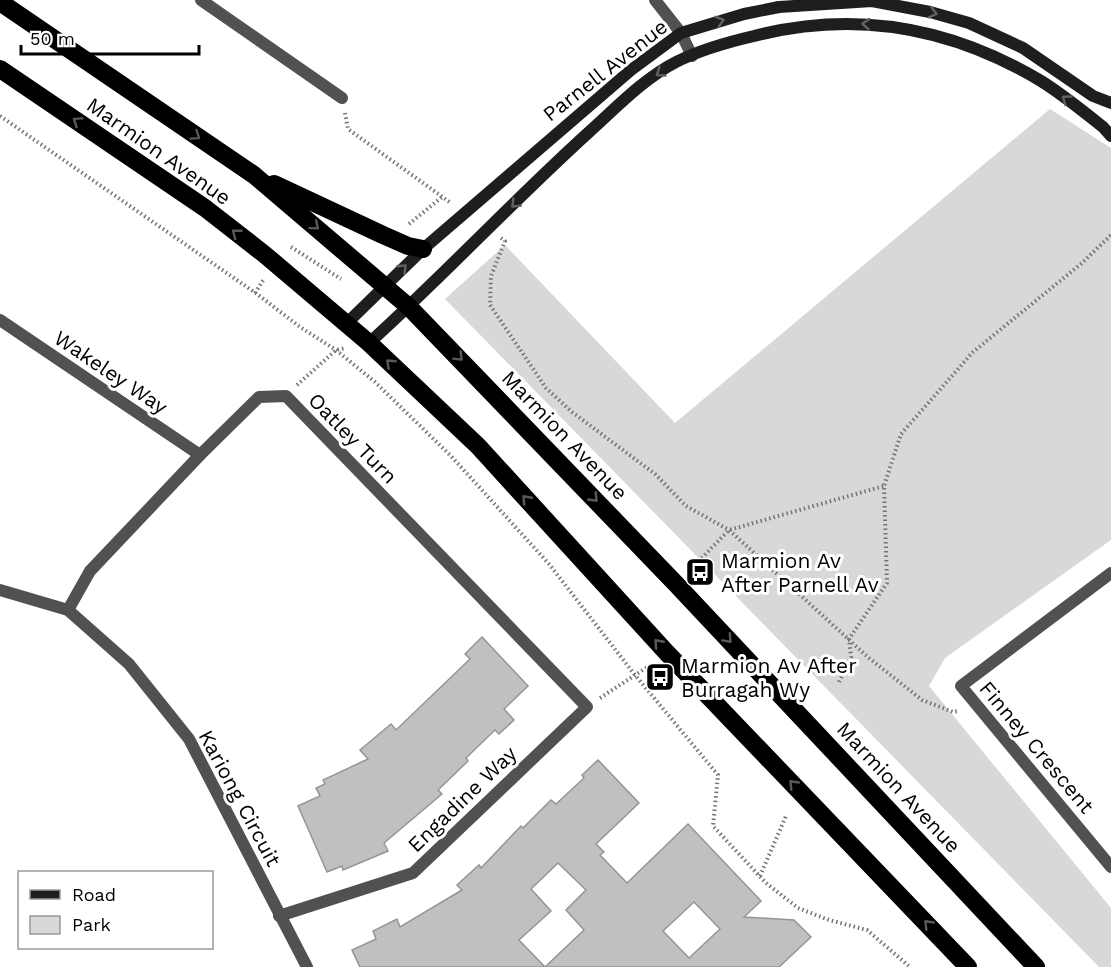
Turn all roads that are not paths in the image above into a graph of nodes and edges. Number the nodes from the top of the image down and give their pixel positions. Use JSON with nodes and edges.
{"nodes":[{"id":1,"x":201,"y":0,"type":"edge"},
{"id":2,"x":656,"y":0,"type":"edge"},
{"id":3,"x":0,"y":2,"type":"edge"},
{"id":4,"x":681,"y":33,"type":"junction"},
{"id":5,"x":692,"y":56,"type":"junction"},
{"id":6,"x":0,"y":69,"type":"edge"},
{"id":7,"x":342,"y":98,"type":"road end"},
{"id":8,"x":1111,"y":103,"type":"edge"},
{"id":9,"x":1111,"y":136,"type":"edge"},
{"id":10,"x":254,"y":175,"type":"junction"},
{"id":11,"x":423,"y":249,"type":"junction"},
{"id":12,"x":386,"y":285,"type":"junction"},
{"id":13,"x":409,"y":307,"type":"junction"},
{"id":14,"x":0,"y":320,"type":"edge"},
{"id":15,"x":346,"y":324,"type":"junction"},
{"id":16,"x":369,"y":343,"type":"junction"},
{"id":17,"x":200,"y":455,"type":"junction"},
{"id":18,"x":1111,"y":573,"type":"edge"},
{"id":19,"x":0,"y":590,"type":"edge"},
{"id":20,"x":68,"y":610,"type":"junction"},
{"id":21,"x":587,"y":706,"type":"joint"},
{"id":22,"x":1111,"y":867,"type":"edge"},
{"id":23,"x":279,"y":916,"type":"junction"},
{"id":24,"x":307,"y":967,"type":"edge"},
{"id":25,"x":968,"y":967,"type":"edge"},
{"id":26,"x":1036,"y":967,"type":"edge"}],
"edges":[{"from":1,"to":7,"type":"street"},
{"from":2,"to":4,"type":"street"},
{"from":3,"to":10,"type":"highway","name":"Marmion Avenue","one_way":true},
{"from":4,"to":5,"type":"street"},
{"from":4,"to":8,"type":"street","name":"Parnell Avenue","one_way":true},
{"from":4,"to":11,"type":"street","name":"Parnell Avenue"},
{"from":9,"to":5,"type":"street","name":"Parnell Avenue","one_way":true},
{"from":5,"to":13,"type":"street","name":"Parnell Avenue","one_way":true},
{"from":15,"to":6,"type":"highway","name":"Marmion Avenue","one_way":true},
{"from":10,"to":11,"type":"highway"},
{"from":10,"to":12,"type":"highway","name":"Marmion Avenue","one_way":true},
{"from":12,"to":11,"type":"street","name":"Parnell Avenue","one_way":true},
{"from":12,"to":13,"type":"highway","name":"Marmion Avenue"},
{"from":12,"to":15,"type":"street","name":"Parnell Avenue"},
{"from":13,"to":16,"type":"street","name":"Parnell Avenue"},
{"from":13,"to":26,"type":"highway","name":"Marmion Avenue","one_way":true},
{"from":14,"to":17,"type":"street","name":"Wakeley Way"},
{"from":15,"to":16,"type":"highway","name":"Marmion Avenue"},
{"from":25,"to":16,"type":"highway","name":"Marmion Avenue","one_way":true},
{"from":17,"to":20,"type":"street","name":"Oatley Turn"},
{"from":17,"to":21,"type":"street","name":"Oatley Turn"},
{"from":18,"to":22,"type":"street","name":"Finney Crescent"},
{"from":19,"to":20,"type":"street","name":"Kariong Circuit"},
{"from":20,"to":23,"type":"street","name":"Kariong Circuit"},
{"from":21,"to":23,"type":"street","name":"Engadine Way"},
{"from":23,"to":24,"type":"street","name":"Kariong Circuit"}]}
